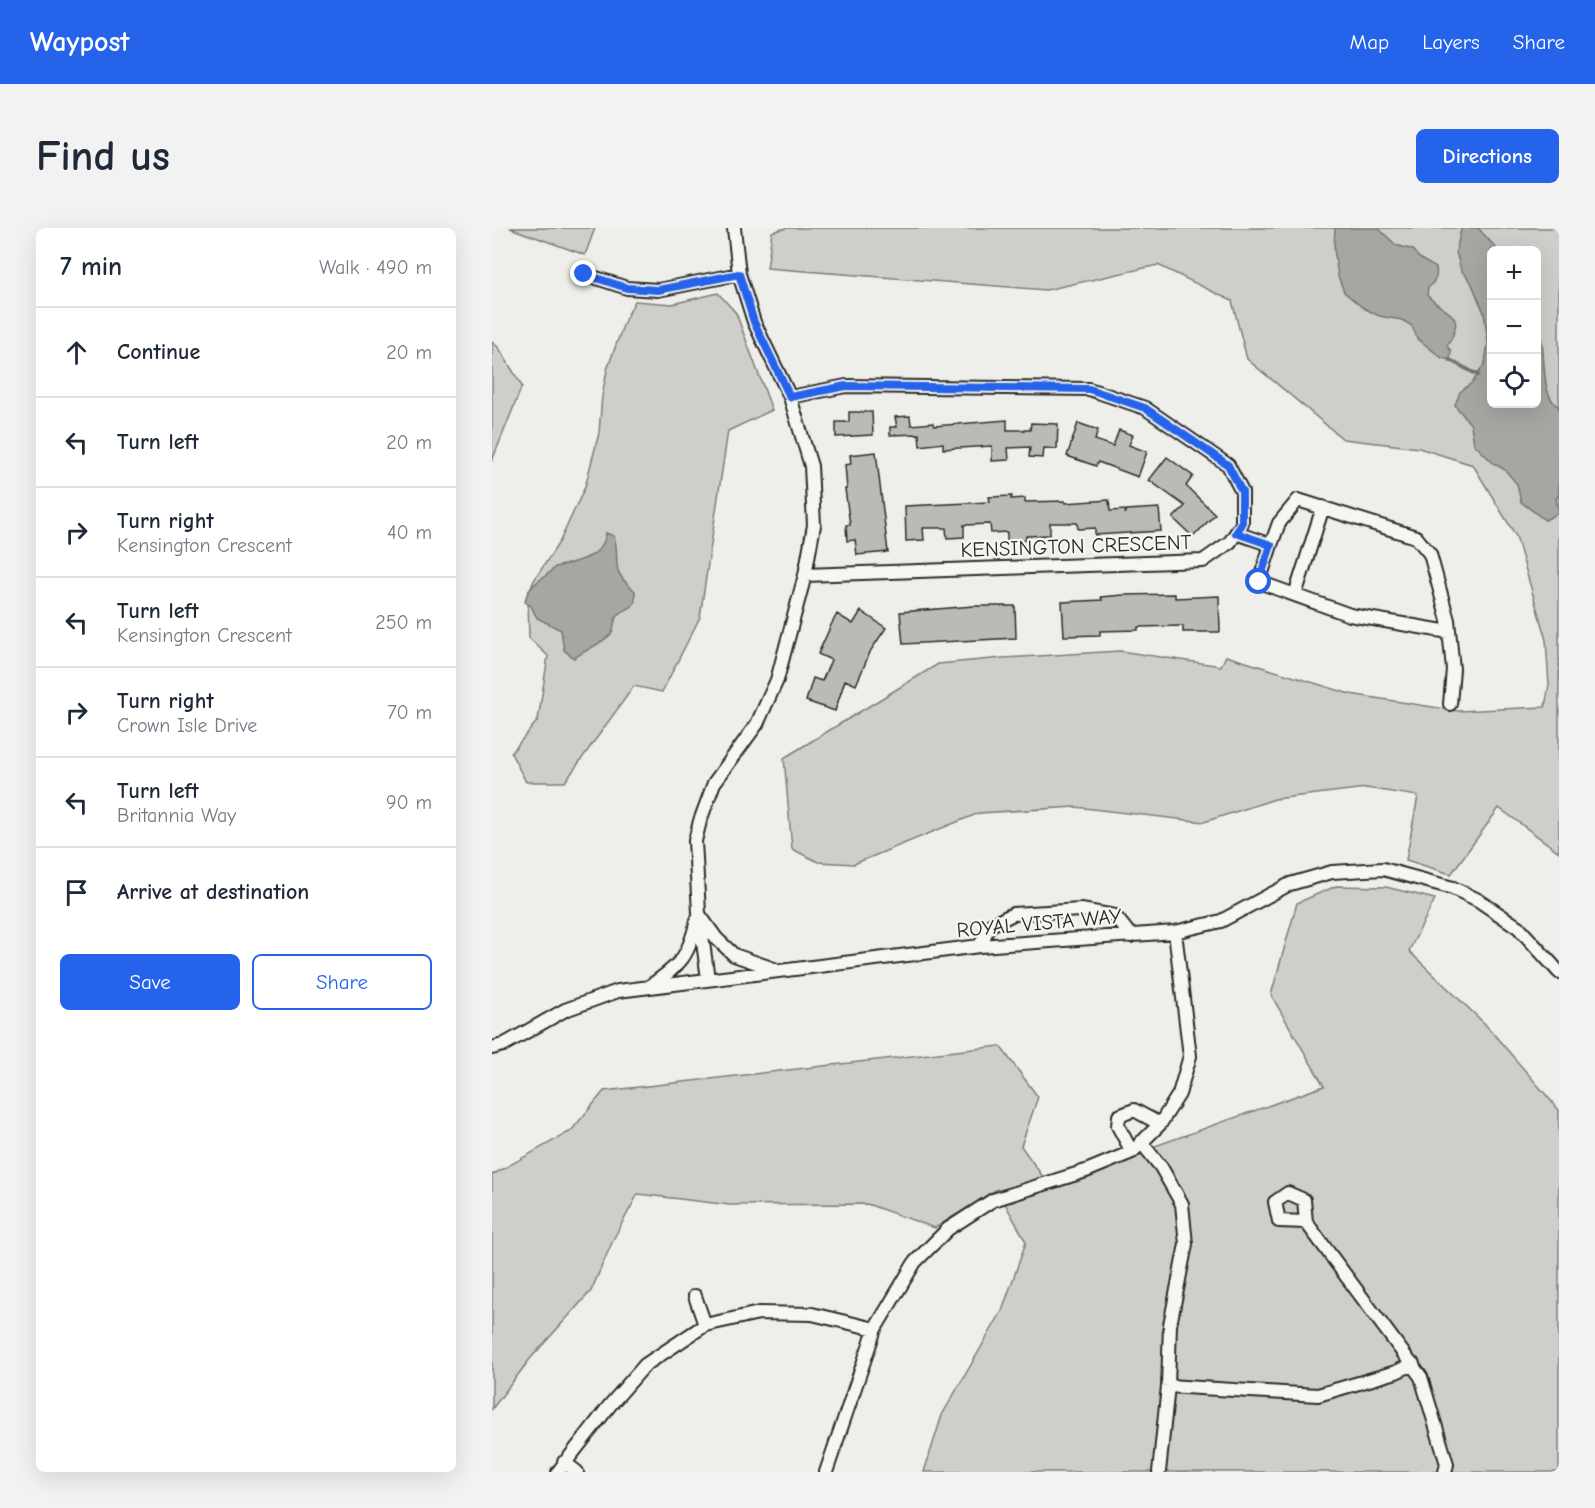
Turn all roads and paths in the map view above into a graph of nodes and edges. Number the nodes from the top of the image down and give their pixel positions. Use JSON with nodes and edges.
{"nodes":[{"id":1,"x":734,"y":228,"type":"edge"},
{"id":2,"x":584,"y":274,"type":"dead end"},
{"id":3,"x":739,"y":274,"type":"junction"},
{"id":4,"x":790,"y":397,"type":"junction"},
{"id":5,"x":1323,"y":507,"type":"junction"},
{"id":6,"x":1236,"y":533,"type":"junction"},
{"id":7,"x":1271,"y":545,"type":"junction"},
{"id":8,"x":805,"y":575,"type":"junction"},
{"id":9,"x":1294,"y":595,"type":"junction"},
{"id":10,"x":1449,"y":632,"type":"junction"},
{"id":11,"x":1450,"y":704,"type":"dead end"},
{"id":12,"x":699,"y":913,"type":"junction"},
{"id":13,"x":1175,"y":932,"type":"junction"},
{"id":14,"x":1131,"y":936,"type":"junction"},
{"id":15,"x":980,"y":946,"type":"junction"},
{"id":16,"x":778,"y":970,"type":"junction"},
{"id":17,"x":1559,"y":972,"type":"edge"},
{"id":18,"x":708,"y":979,"type":"junction"},
{"id":19,"x":649,"y":987,"type":"junction"},
{"id":20,"x":492,"y":1048,"type":"edge"},
{"id":21,"x":1160,"y":1124,"type":"junction"},
{"id":22,"x":1141,"y":1142,"type":"junction"},
{"id":23,"x":1132,"y":1152,"type":"junction"},
{"id":24,"x":1306,"y":1222,"type":"dead end"},
{"id":25,"x":695,"y":1296,"type":"dead end"},
{"id":26,"x":705,"y":1325,"type":"junction"},
{"id":27,"x":875,"y":1329,"type":"junction"},
{"id":28,"x":1413,"y":1364,"type":"junction"},
{"id":29,"x":1168,"y":1386,"type":"junction"},
{"id":30,"x":561,"y":1467,"type":"edge"},
{"id":31,"x":577,"y":1472,"type":"edge"},
{"id":32,"x":826,"y":1472,"type":"edge"},
{"id":33,"x":1159,"y":1472,"type":"edge"},
{"id":34,"x":1446,"y":1472,"type":"edge"}],
"edges":[{"from":1,"to":3,"type":"street"},
{"from":2,"to":3,"type":"street"},
{"from":3,"to":4,"type":"street"},
{"from":4,"to":6,"type":"street"},
{"from":4,"to":8,"type":"street"},
{"from":5,"to":7,"type":"street"},
{"from":5,"to":9,"type":"street"},
{"from":5,"to":10,"type":"street"},
{"from":6,"to":7,"type":"street"},
{"from":6,"to":8,"type":"street","name":"KENSINGTON CRESCENT"},
{"from":7,"to":9,"type":"street"},
{"from":8,"to":12,"type":"street"},
{"from":9,"to":10,"type":"street"},
{"from":10,"to":11,"type":"street"},
{"from":12,"to":16,"type":"street"},
{"from":12,"to":18,"type":"street"},
{"from":12,"to":19,"type":"street"},
{"from":13,"to":14,"type":"street","name":"ROYAL VISTA WAY"},
{"from":13,"to":17,"type":"street","name":"ROYAL VISTA WAY"},
{"from":13,"to":21,"type":"street"},
{"from":14,"to":15,"type":"street","name":"ROYAL VISTA WAY"},
{"from":14,"to":15,"type":"street"},
{"from":15,"to":16,"type":"street","name":"ROYAL VISTA WAY"},
{"from":16,"to":18,"type":"street","name":"ROYAL VISTA WAY"},
{"from":18,"to":19,"type":"street","name":"ROYAL VISTA WAY"},
{"from":19,"to":20,"type":"street","name":"ROYAL VISTA WAY"},
{"from":21,"to":22,"type":"street"},
{"from":21,"to":23,"type":"street"},
{"from":22,"to":23,"type":"street"},
{"from":22,"to":29,"type":"street"},
{"from":23,"to":27,"type":"street"},
{"from":24,"to":28,"type":"street"},
{"from":25,"to":26,"type":"street"},
{"from":26,"to":27,"type":"street"},
{"from":26,"to":30,"type":"street"},
{"from":27,"to":32,"type":"street"},
{"from":28,"to":29,"type":"street"},
{"from":28,"to":34,"type":"street"},
{"from":29,"to":33,"type":"street"},
{"from":30,"to":31,"type":"street"}]}
